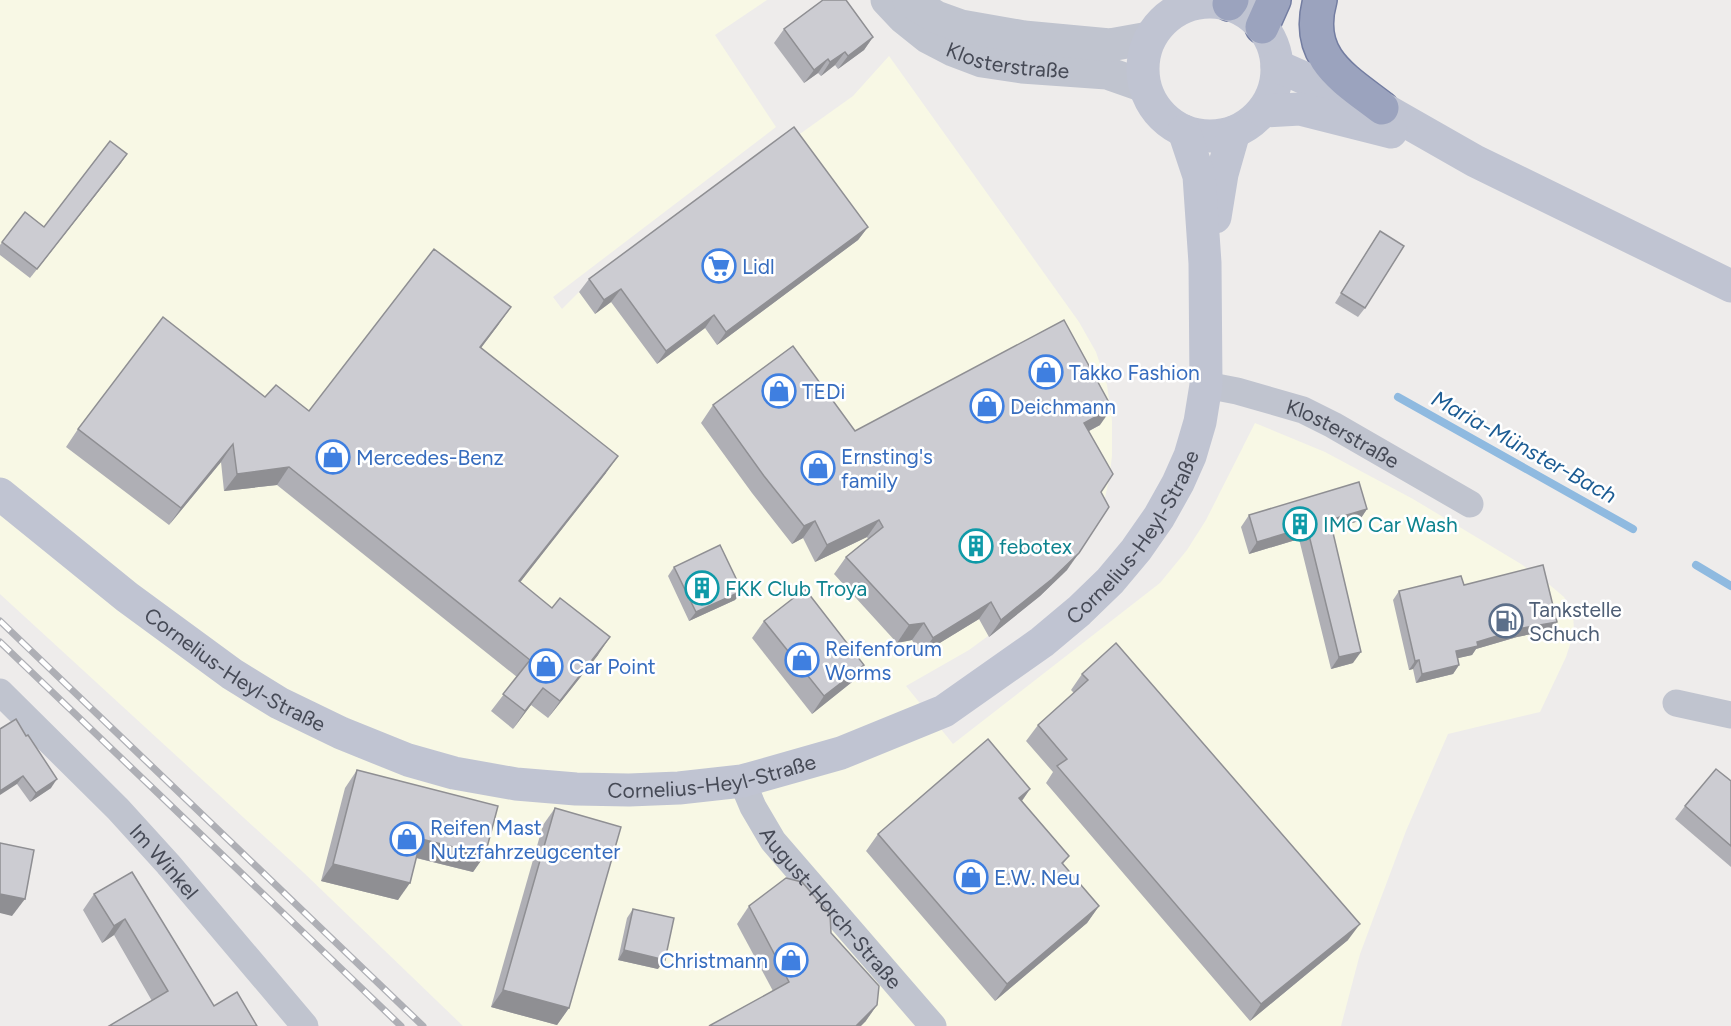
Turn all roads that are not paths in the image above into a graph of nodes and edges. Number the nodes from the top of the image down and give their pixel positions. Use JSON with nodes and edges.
{"nodes":[{"id":1,"x":887,"y":0,"type":"edge"},
{"id":2,"x":909,"y":0,"type":"edge"},
{"id":3,"x":1320,"y":0,"type":"edge"},
{"id":4,"x":1231,"y":2,"type":"edge"},
{"id":5,"x":1268,"y":13,"type":"edge"},
{"id":6,"x":1149,"y":38,"type":"junction"},
{"id":7,"x":1277,"y":66,"type":"junction"},
{"id":8,"x":1144,"y":86,"type":"junction"},
{"id":9,"x":1382,"y":108,"type":"junction"},
{"id":10,"x":1263,"y":111,"type":"junction"},
{"id":11,"x":1184,"y":132,"type":"junction"},
{"id":12,"x":1234,"y":132,"type":"junction"},
{"id":13,"x":1474,"y":161,"type":"junction"},
{"id":14,"x":1205,"y":263,"type":"junction"},
{"id":15,"x":1731,"y":286,"type":"edge"},
{"id":16,"x":1206,"y":385,"type":"junction"},
{"id":17,"x":0,"y":494,"type":"edge"},
{"id":18,"x":1470,"y":504,"type":"dead end"},
{"id":19,"x":7,"y":699,"type":"edge"},
{"id":20,"x":1676,"y":703,"type":"dead end"},
{"id":21,"x":1731,"y":715,"type":"edge"},
{"id":22,"x":742,"y":781,"type":"junction"},
{"id":23,"x":306,"y":1026,"type":"edge"},
{"id":24,"x":933,"y":1026,"type":"edge"}],
"edges":[{"from":1,"to":8,"type":"street","name":"Klosterstraße"},
{"from":2,"to":6,"type":"street","name":"Klosterstraße"},
{"from":3,"to":9,"type":"highway"},
{"from":4,"to":5,"type":"main road"},
{"from":4,"to":6,"type":"main road"},
{"from":5,"to":7,"type":"main road"},
{"from":6,"to":8,"type":"main road"},
{"from":7,"to":9,"type":"main road"},
{"from":7,"to":10,"type":"main road"},
{"from":8,"to":11,"type":"main road"},
{"from":9,"to":13,"type":"main road"},
{"from":10,"to":12,"type":"main road"},
{"from":10,"to":13,"type":"main road"},
{"from":11,"to":12,"type":"main road"},
{"from":11,"to":14,"type":"main road","name":"Cornelius-Heyl-Straße"},
{"from":12,"to":14,"type":"main road","name":"Cornelius-Heyl-Straße"},
{"from":13,"to":15,"type":"main road"},
{"from":14,"to":16,"type":"main road","name":"Cornelius-Heyl-Straße"},
{"from":16,"to":18,"type":"street","name":"Klosterstraße"},
{"from":16,"to":22,"type":"main road","name":"Cornelius-Heyl-Straße"},
{"from":17,"to":22,"type":"main road","name":"Cornelius-Heyl-Straße"},
{"from":19,"to":23,"type":"street","name":"Im Winkel"},
{"from":20,"to":21,"type":"street"},
{"from":22,"to":24,"type":"street","name":"August-Horch-Straße"}]}
